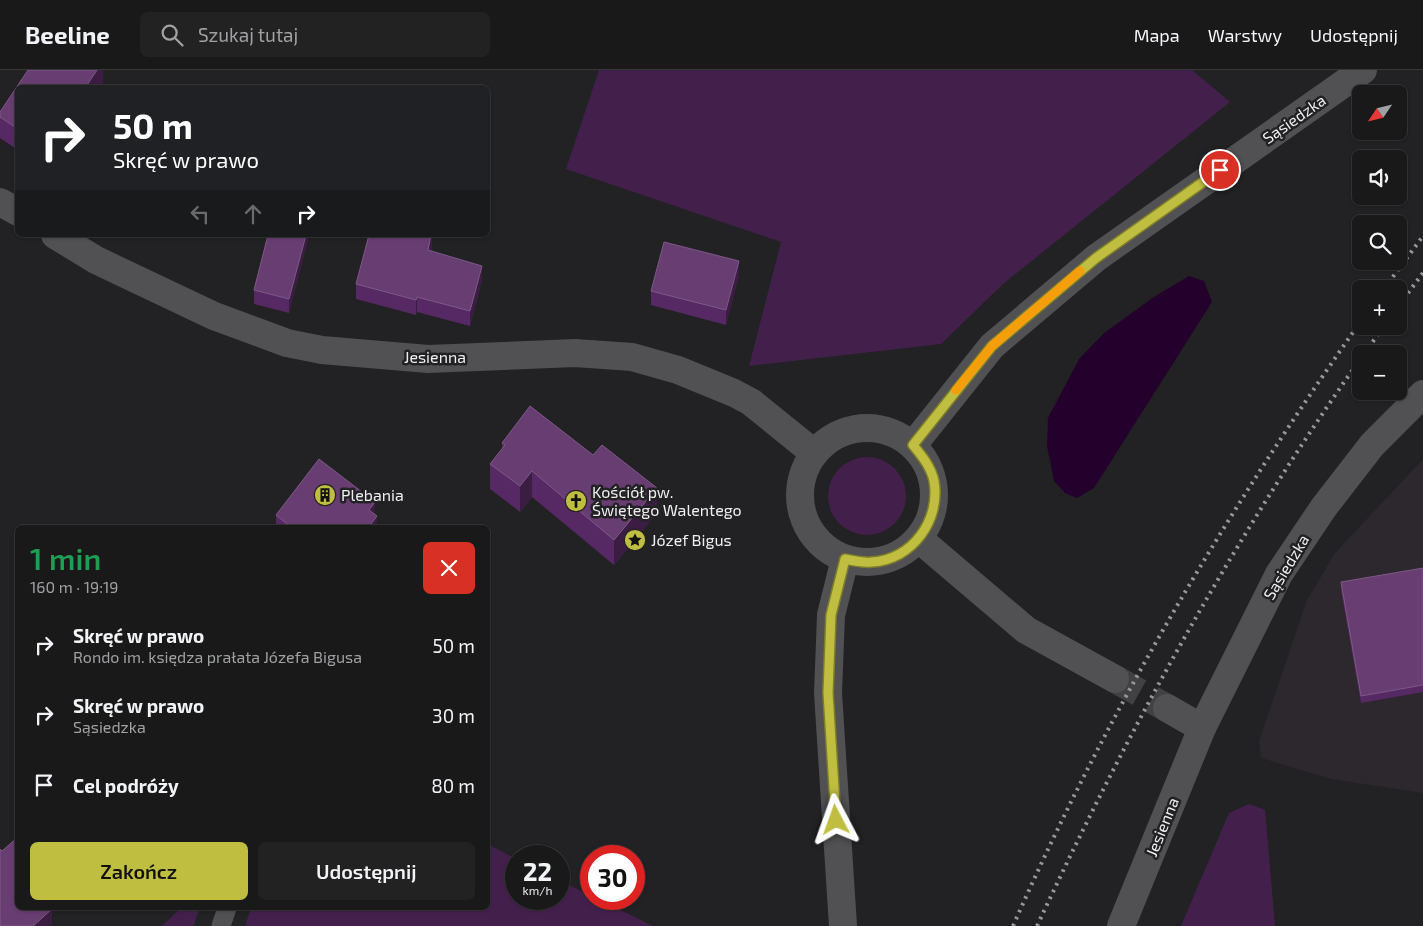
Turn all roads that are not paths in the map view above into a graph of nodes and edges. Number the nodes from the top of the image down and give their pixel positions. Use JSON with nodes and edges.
{"nodes":[{"id":1,"x":1363,"y":70,"type":"edge"},
{"id":2,"x":0,"y":202,"type":"edge"},
{"id":3,"x":15,"y":210,"type":"edge"},
{"id":4,"x":59,"y":237,"type":"edge"},
{"id":5,"x":1423,"y":394,"type":"edge"},
{"id":6,"x":913,"y":445,"type":"junction"},
{"id":7,"x":814,"y":453,"type":"junction"},
{"id":8,"x":919,"y":539,"type":"junction"},
{"id":9,"x":845,"y":559,"type":"junction"},
{"id":10,"x":1115,"y":679,"type":"tunnel mouth"},
{"id":11,"x":1167,"y":708,"type":"tunnel mouth"},
{"id":12,"x":1202,"y":728,"type":"junction"},
{"id":13,"x":226,"y":910,"type":"edge"},
{"id":14,"x":221,"y":926,"type":"edge"},
{"id":15,"x":843,"y":926,"type":"edge"},
{"id":16,"x":1121,"y":926,"type":"edge"}],
"edges":[{"from":1,"to":6,"type":"street","name":"Sąsiedzka"},
{"from":2,"to":3,"type":"street"},
{"from":4,"to":7,"type":"street","name":"Jesienna"},
{"from":5,"to":12,"type":"street","name":"Sąsiedzka"},
{"from":6,"to":7,"type":"street"},
{"from":6,"to":8,"type":"street"},
{"from":7,"to":9,"type":"street"},
{"from":8,"to":9,"type":"street"},
{"from":8,"to":10,"type":"street"},
{"from":9,"to":15,"type":"street"},
{"from":11,"to":12,"type":"street"},
{"from":12,"to":16,"type":"street","name":"Jesienna"},
{"from":13,"to":14,"type":"lane"}]}
